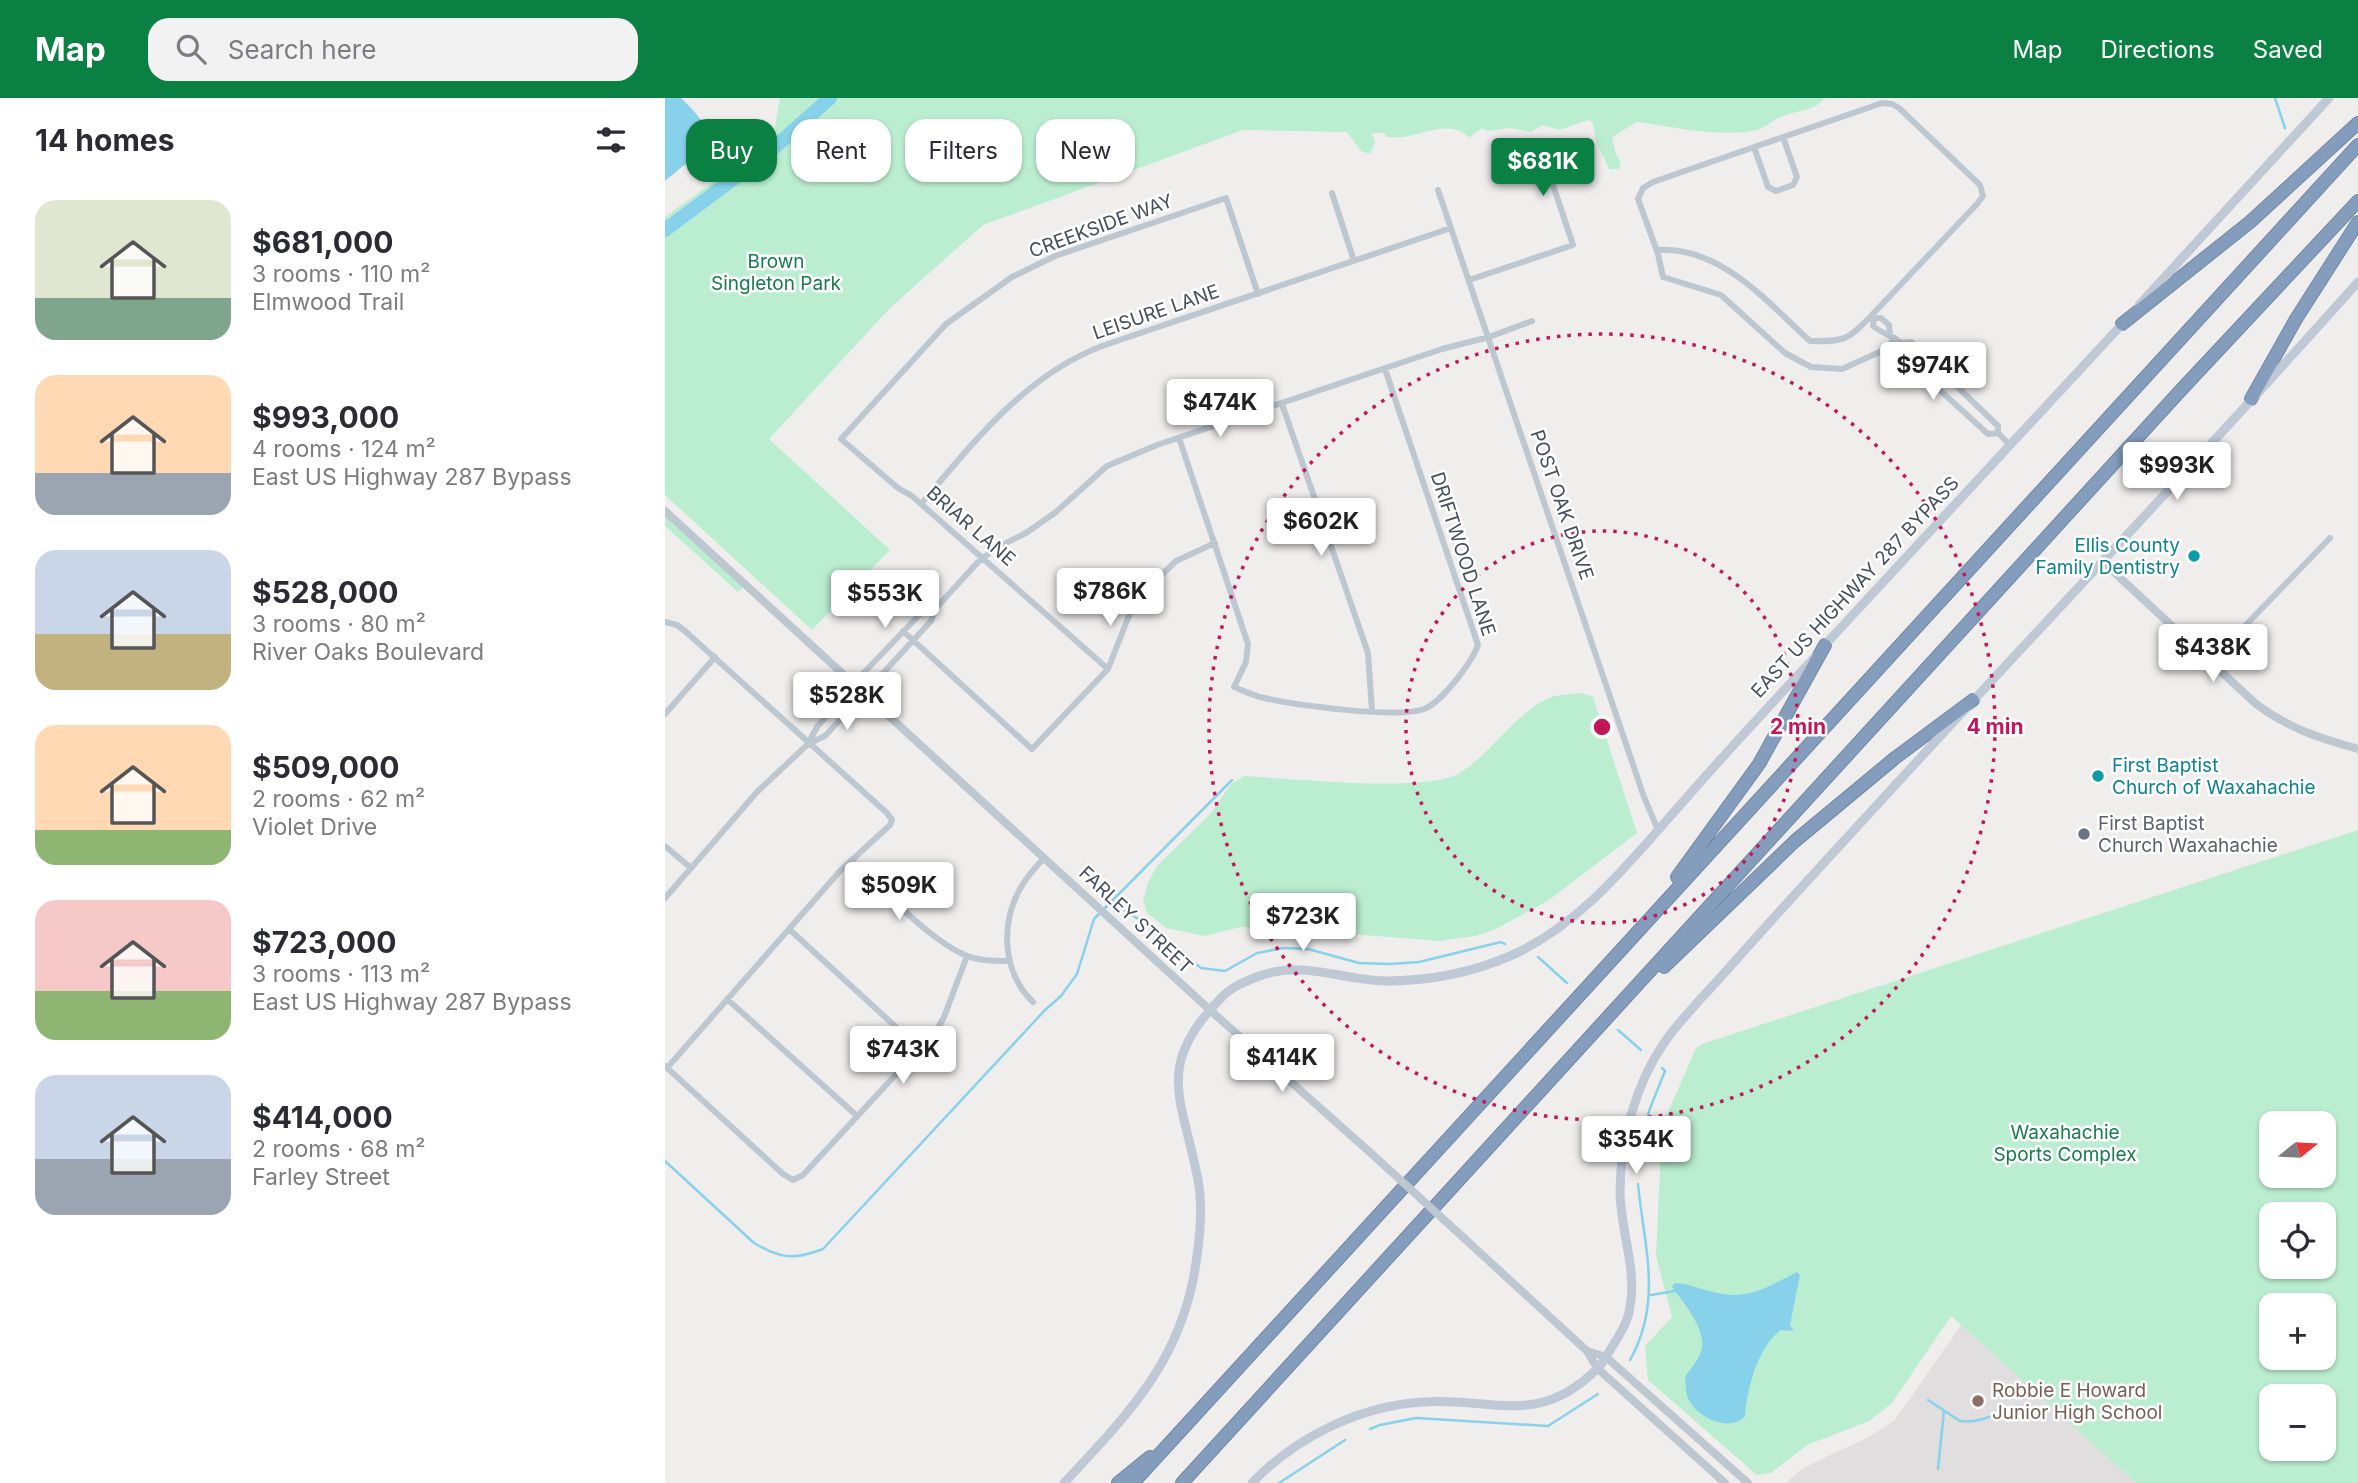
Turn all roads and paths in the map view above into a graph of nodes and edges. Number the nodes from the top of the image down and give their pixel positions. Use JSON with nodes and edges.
{"nodes":[{"id":1,"x":2329,"y":98,"type":"edge"},
{"id":2,"x":2358,"y":123,"type":"edge"},
{"id":3,"x":1783,"y":136,"type":"junction"},
{"id":4,"x":1539,"y":143,"type":"dead end"},
{"id":5,"x":2358,"y":145,"type":"edge"},
{"id":6,"x":1754,"y":147,"type":"junction"},
{"id":7,"x":1439,"y":190,"type":"dead end"},
{"id":8,"x":1332,"y":193,"type":"dead end"},
{"id":9,"x":2358,"y":201,"type":"edge"},
{"id":10,"x":2358,"y":222,"type":"edge"},
{"id":11,"x":1451,"y":229,"type":"junction"},
{"id":12,"x":1657,"y":250,"type":"junction"},
{"id":13,"x":1354,"y":261,"type":"junction"},
{"id":14,"x":1469,"y":280,"type":"junction"},
{"id":15,"x":2358,"y":282,"type":"edge"},
{"id":16,"x":1258,"y":294,"type":"junction"},
{"id":17,"x":1872,"y":317,"type":"junction"},
{"id":18,"x":1532,"y":321,"type":"dead end"},
{"id":19,"x":2122,"y":324,"type":"junction"},
{"id":20,"x":1489,"y":337,"type":"junction"},
{"id":21,"x":1896,"y":338,"type":"junction"},
{"id":22,"x":1385,"y":369,"type":"junction"},
{"id":23,"x":2251,"y":399,"type":"junction"},
{"id":24,"x":1282,"y":404,"type":"junction"},
{"id":25,"x":1998,"y":433,"type":"junction"},
{"id":26,"x":1179,"y":438,"type":"junction"},
{"id":27,"x":841,"y":439,"type":"joint"},
{"id":28,"x":2010,"y":445,"type":"junction"},
{"id":29,"x":921,"y":504,"type":"junction"},
{"id":30,"x":665,"y":511,"type":"edge"},
{"id":31,"x":2330,"y":538,"type":"dead end"},
{"id":32,"x":1215,"y":543,"type":"junction"},
{"id":33,"x":983,"y":557,"type":"junction"},
{"id":34,"x":2102,"y":561,"type":"junction"},
{"id":35,"x":936,"y":608,"type":"junction"},
{"id":36,"x":665,"y":622,"type":"edge"},
{"id":37,"x":903,"y":631,"type":"junction"},
{"id":38,"x":913,"y":641,"type":"junction"},
{"id":39,"x":1825,"y":645,"type":"junction"},
{"id":40,"x":715,"y":657,"type":"junction"},
{"id":41,"x":2210,"y":662,"type":"junction"},
{"id":42,"x":1108,"y":669,"type":"junction"},
{"id":43,"x":854,"y":683,"type":"junction"},
{"id":44,"x":864,"y":692,"type":"junction"},
{"id":45,"x":1973,"y":700,"type":"junction"},
{"id":46,"x":1372,"y":710,"type":"junction"},
{"id":47,"x":665,"y":714,"type":"edge"},
{"id":48,"x":808,"y":744,"type":"junction"},
{"id":49,"x":2358,"y":750,"type":"edge"},
{"id":50,"x":1658,"y":830,"type":"junction"},
{"id":51,"x":665,"y":846,"type":"edge"},
{"id":52,"x":1044,"y":858,"type":"junction"},
{"id":53,"x":851,"y":861,"type":"junction"},
{"id":54,"x":691,"y":868,"type":"junction"},
{"id":55,"x":665,"y":898,"type":"edge"},
{"id":56,"x":789,"y":929,"type":"junction"},
{"id":57,"x":1638,"y":931,"type":"junction"},
{"id":58,"x":967,"y":956,"type":"junction"},
{"id":59,"x":1009,"y":961,"type":"junction"},
{"id":60,"x":1635,"y":987,"type":"junction"},
{"id":61,"x":727,"y":999,"type":"junction"},
{"id":62,"x":1033,"y":1002,"type":"dead end"},
{"id":63,"x":1211,"y":1011,"type":"junction"},
{"id":64,"x":920,"y":1049,"type":"junction"},
{"id":65,"x":666,"y":1067,"type":"edge"},
{"id":66,"x":856,"y":1115,"type":"junction"},
{"id":67,"x":1587,"y":1351,"type":"junction"},
{"id":68,"x":1606,"y":1357,"type":"junction"},
{"id":69,"x":1597,"y":1368,"type":"junction"},
{"id":70,"x":1253,"y":1405,"type":"junction"},
{"id":71,"x":1163,"y":1450,"type":"junction"},
{"id":72,"x":1064,"y":1483,"type":"edge"},
{"id":73,"x":1118,"y":1483,"type":"edge"},
{"id":74,"x":1133,"y":1483,"type":"edge"},
{"id":75,"x":1182,"y":1483,"type":"edge"},
{"id":76,"x":1191,"y":1483,"type":"edge"},
{"id":77,"x":1252,"y":1483,"type":"edge"},
{"id":78,"x":1725,"y":1483,"type":"edge"},
{"id":79,"x":1748,"y":1483,"type":"edge"}],
"edges":[{"from":1,"to":19,"type":"main road","name":"EAST US HIGHWAY 287 BYPASS"},
{"from":2,"to":19,"type":"highway"},
{"from":3,"to":6,"type":"street"},
{"from":3,"to":6,"type":"street"},
{"from":3,"to":17,"type":"street"},
{"from":4,"to":14,"type":"street"},
{"from":5,"to":57,"type":"highway"},
{"from":6,"to":12,"type":"street"},
{"from":7,"to":11,"type":"street","name":"POST OAK DRIVE"},
{"from":8,"to":13,"type":"street"},
{"from":9,"to":60,"type":"highway"},
{"from":10,"to":23,"type":"highway"},
{"from":11,"to":13,"type":"street","name":"LEISURE LANE"},
{"from":11,"to":14,"type":"street","name":"POST OAK DRIVE"},
{"from":12,"to":17,"type":"street"},
{"from":12,"to":21,"type":"street"},
{"from":13,"to":16,"type":"street","name":"LEISURE LANE"},
{"from":14,"to":20,"type":"street","name":"POST OAK DRIVE"},
{"from":15,"to":23,"type":"main road"},
{"from":16,"to":27,"type":"street","name":"CREEKSIDE WAY"},
{"from":16,"to":29,"type":"street","name":"LEISURE LANE"},
{"from":17,"to":21,"type":"street"},
{"from":18,"to":20,"type":"street"},
{"from":19,"to":28,"type":"main road","name":"EAST US HIGHWAY 287 BYPASS"},
{"from":20,"to":22,"type":"street"},
{"from":20,"to":50,"type":"street","name":"POST OAK DRIVE"},
{"from":21,"to":25,"type":"street"},
{"from":21,"to":25,"type":"street"},
{"from":22,"to":24,"type":"street"},
{"from":22,"to":46,"type":"street","name":"DRIFTWOOD LANE"},
{"from":23,"to":34,"type":"main road"},
{"from":24,"to":26,"type":"street"},
{"from":24,"to":46,"type":"street"},
{"from":25,"to":28,"type":"street"},
{"from":26,"to":32,"type":"street"},
{"from":26,"to":33,"type":"street"},
{"from":27,"to":29,"type":"street","name":"BRIAR LANE"},
{"from":28,"to":39,"type":"main road","name":"EAST US HIGHWAY 287 BYPASS"},
{"from":29,"to":33,"type":"street","name":"BRIAR LANE"},
{"from":30,"to":43,"type":"street","name":"FARLEY STREET"},
{"from":31,"to":41,"type":"street"},
{"from":32,"to":42,"type":"street"},
{"from":32,"to":46,"type":"street","name":"DRIFTWOOD LANE"},
{"from":33,"to":35,"type":"street"},
{"from":33,"to":42,"type":"street","name":"BRIAR LANE"},
{"from":34,"to":41,"type":"street"},
{"from":34,"to":45,"type":"main road"},
{"from":35,"to":37,"type":"street"},
{"from":35,"to":38,"type":"street"},
{"from":36,"to":40,"type":"street"},
{"from":37,"to":38,"type":"street"},
{"from":37,"to":43,"type":"street"},
{"from":38,"to":42,"type":"street"},
{"from":38,"to":44,"type":"street"},
{"from":39,"to":50,"type":"main road","name":"EAST US HIGHWAY 287 BYPASS"},
{"from":39,"to":57,"type":"highway"},
{"from":40,"to":47,"type":"street"},
{"from":40,"to":48,"type":"street"},
{"from":41,"to":49,"type":"street"},
{"from":43,"to":44,"type":"street","name":"FARLEY STREET"},
{"from":43,"to":48,"type":"street"},
{"from":44,"to":48,"type":"street"},
{"from":44,"to":52,"type":"street","name":"FARLEY STREET"},
{"from":45,"to":60,"type":"highway"},
{"from":45,"to":68,"type":"main road"},
{"from":48,"to":53,"type":"street"},
{"from":48,"to":54,"type":"street"},
{"from":50,"to":63,"type":"main road","name":"EAST US HIGHWAY 287 BYPASS"},
{"from":51,"to":54,"type":"street"},
{"from":52,"to":59,"type":"street"},
{"from":52,"to":63,"type":"street","name":"FARLEY STREET"},
{"from":53,"to":56,"type":"street"},
{"from":53,"to":58,"type":"street"},
{"from":54,"to":55,"type":"street"},
{"from":56,"to":61,"type":"street"},
{"from":56,"to":64,"type":"street"},
{"from":57,"to":71,"type":"highway"},
{"from":58,"to":59,"type":"street"},
{"from":58,"to":64,"type":"street"},
{"from":59,"to":62,"type":"street"},
{"from":60,"to":70,"type":"highway"},
{"from":61,"to":65,"type":"street"},
{"from":61,"to":66,"type":"street"},
{"from":63,"to":67,"type":"street","name":"FARLEY STREET","bridge":true},
{"from":63,"to":72,"type":"main road","name":"EAST US HIGHWAY 287 BYPASS"},
{"from":64,"to":66,"type":"street"},
{"from":65,"to":66,"type":"street"},
{"from":67,"to":68,"type":"street"},
{"from":67,"to":69,"type":"street"},
{"from":68,"to":69,"type":"main road"},
{"from":68,"to":79,"type":"street"},
{"from":69,"to":77,"type":"main road"},
{"from":69,"to":78,"type":"street"},
{"from":70,"to":75,"type":"highway"},
{"from":70,"to":76,"type":"highway"},
{"from":71,"to":73,"type":"highway"},
{"from":71,"to":74,"type":"highway"}]}
